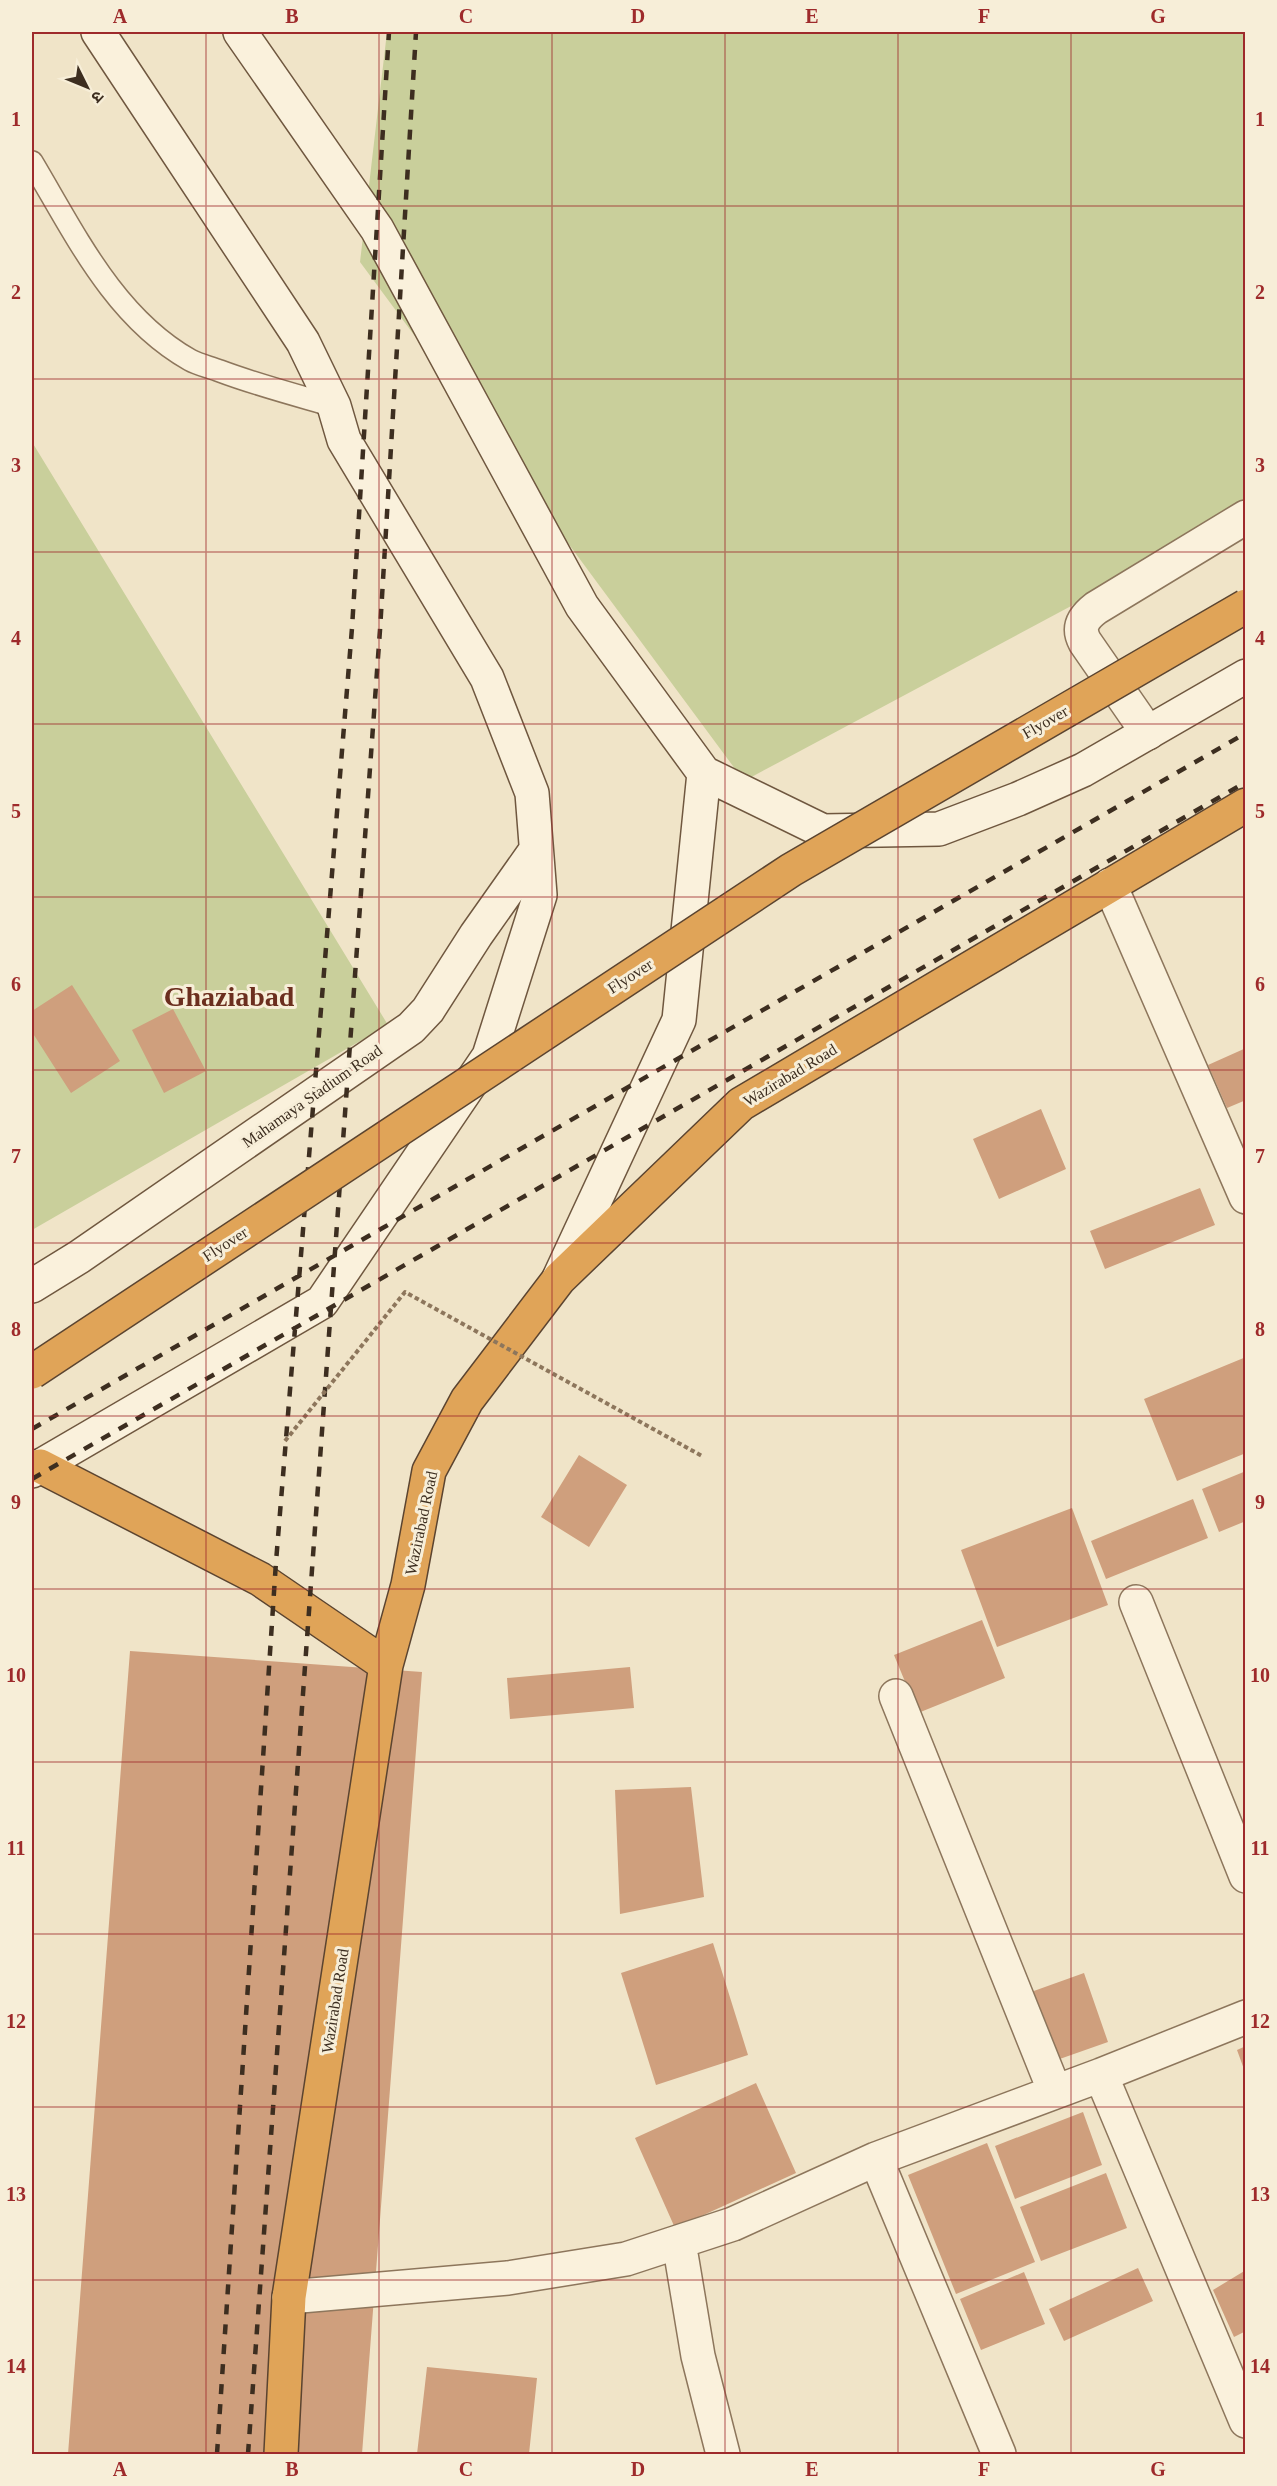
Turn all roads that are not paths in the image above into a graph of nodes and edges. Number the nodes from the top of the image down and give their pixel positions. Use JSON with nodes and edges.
{"nodes":[{"id":1,"x":98,"y":32,"type":"edge"},
{"id":2,"x":240,"y":32,"type":"edge"},
{"id":3,"x":32,"y":162,"type":"edge"},
{"id":4,"x":334,"y":406,"type":"junction"},
{"id":5,"x":1245,"y":517,"type":"edge"},
{"id":6,"x":1245,"y":606,"type":"edge"},
{"id":7,"x":1245,"y":676,"type":"edge"},
{"id":8,"x":1148,"y":733,"type":"junction"},
{"id":9,"x":704,"y":773,"type":"junction"},
{"id":10,"x":1245,"y":805,"type":"edge"},
{"id":11,"x":537,"y":850,"type":"junction"},
{"id":12,"x":1110,"y":885,"type":"junction"},
{"id":13,"x":1245,"y":1197,"type":"edge"},
{"id":14,"x":559,"y":1278,"type":"junction"},
{"id":15,"x":32,"y":1286,"type":"edge"},
{"id":16,"x":32,"y":1372,"type":"edge"},
{"id":17,"x":36,"y":1469,"type":"edge"},
{"id":18,"x":1136,"y":1602,"type":"dead end"},
{"id":19,"x":386,"y":1665,"type":"junction"},
{"id":20,"x":896,"y":1696,"type":"dead end"},
{"id":21,"x":1245,"y":1876,"type":"edge"},
{"id":22,"x":1245,"y":2017,"type":"edge"},
{"id":23,"x":1101,"y":2076,"type":"junction"},
{"id":24,"x":1055,"y":2092,"type":"junction"},
{"id":25,"x":876,"y":2159,"type":"junction"},
{"id":26,"x":679,"y":2242,"type":"junction"},
{"id":27,"x":289,"y":2297,"type":"junction"},
{"id":28,"x":1245,"y":2421,"type":"edge"},
{"id":29,"x":281,"y":2454,"type":"edge"},
{"id":30,"x":723,"y":2454,"type":"edge"},
{"id":31,"x":999,"y":2454,"type":"edge"}],
"edges":[{"from":1,"to":4,"type":"main road"},
{"from":2,"to":9,"type":"main road"},
{"from":3,"to":4,"type":"lane"},
{"from":4,"to":11,"type":"main road"},
{"from":5,"to":8,"type":"main road"},
{"from":6,"to":16,"type":"highway","name":"Flyover","bridge":true},
{"from":7,"to":8,"type":"main road"},
{"from":8,"to":9,"type":"main road"},
{"from":9,"to":14,"type":"main road"},
{"from":10,"to":12,"type":"highway","name":"Wazirabad Road"},
{"from":11,"to":15,"type":"main road","name":"Mahamaya Stadium Road"},
{"from":11,"to":17,"type":"main road"},
{"from":12,"to":13,"type":"main road"},
{"from":12,"to":14,"type":"highway","name":"Wazirabad Road"},
{"from":14,"to":19,"type":"highway","name":"Wazirabad Road"},
{"from":17,"to":19,"type":"highway"},
{"from":18,"to":21,"type":"main road"},
{"from":19,"to":27,"type":"highway","name":"Wazirabad Road"},
{"from":20,"to":24,"type":"main road"},
{"from":22,"to":23,"type":"main road"},
{"from":23,"to":24,"type":"main road"},
{"from":23,"to":28,"type":"main road"},
{"from":24,"to":25,"type":"main road"},
{"from":25,"to":26,"type":"main road"},
{"from":25,"to":31,"type":"main road"},
{"from":26,"to":27,"type":"main road"},
{"from":26,"to":30,"type":"main road"},
{"from":27,"to":29,"type":"highway","name":"Wazirabad Road"}]}
